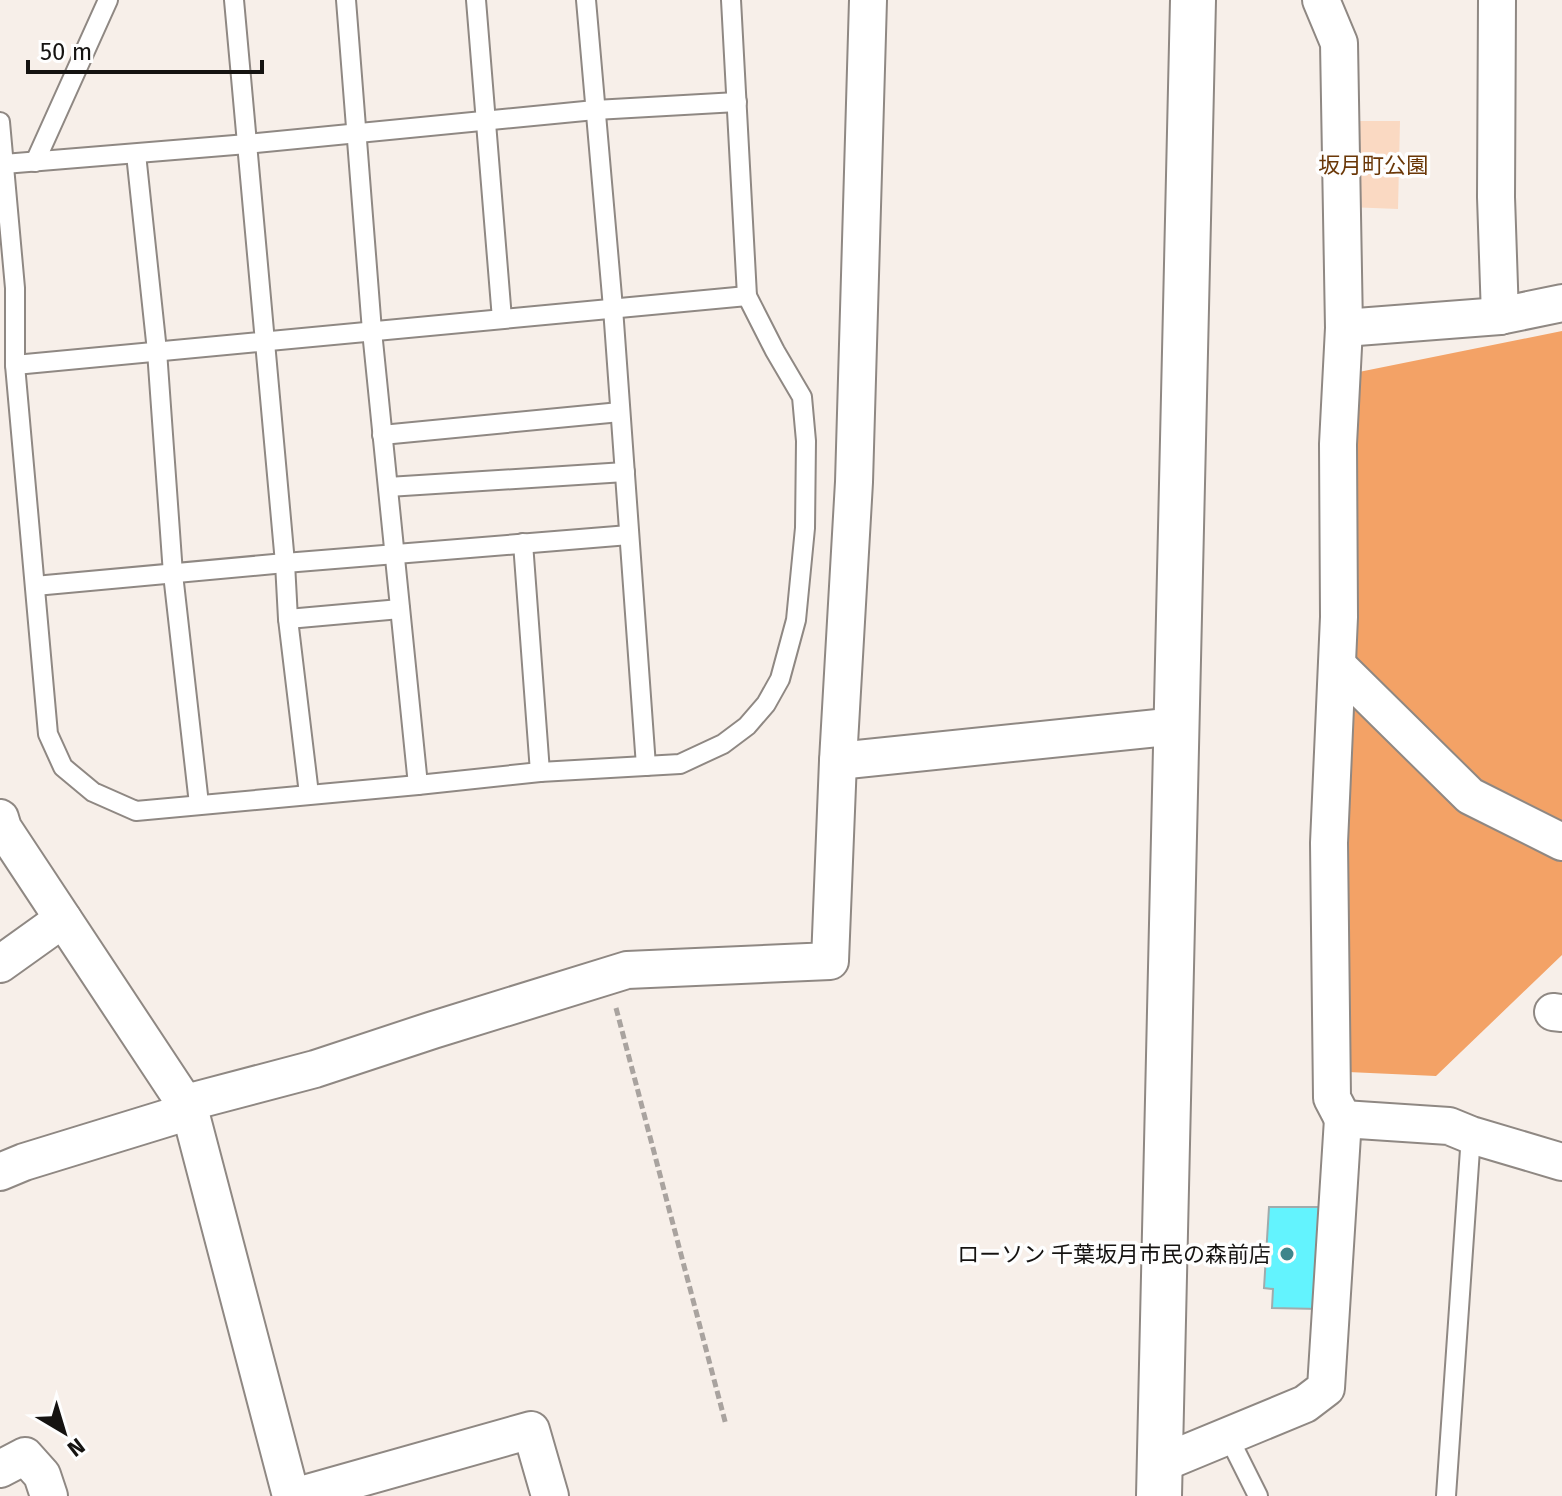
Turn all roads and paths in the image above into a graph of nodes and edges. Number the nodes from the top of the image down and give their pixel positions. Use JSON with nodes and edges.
{"nodes":[{"id":1,"x":108,"y":0,"type":"edge"},
{"id":2,"x":234,"y":0,"type":"edge"},
{"id":3,"x":346,"y":0,"type":"edge"},
{"id":4,"x":476,"y":0,"type":"edge"},
{"id":5,"x":586,"y":0,"type":"edge"},
{"id":6,"x":731,"y":0,"type":"edge"},
{"id":7,"x":868,"y":0,"type":"edge"},
{"id":8,"x":1193,"y":0,"type":"edge"},
{"id":9,"x":1321,"y":0,"type":"edge"},
{"id":10,"x":1497,"y":0,"type":"edge"},
{"id":11,"x":737,"y":102,"type":"junction"},
{"id":12,"x":595,"y":110,"type":"junction"},
{"id":13,"x":487,"y":119,"type":"junction"},
{"id":14,"x":0,"y":122,"type":"edge"},
{"id":15,"x":356,"y":132,"type":"junction"},
{"id":16,"x":247,"y":144,"type":"junction"},
{"id":17,"x":136,"y":154,"type":"junction"},
{"id":18,"x":35,"y":162,"type":"junction"},
{"id":19,"x":4,"y":164,"type":"junction"},
{"id":20,"x":747,"y":296,"type":"junction"},
{"id":21,"x":1562,"y":303,"type":"edge"},
{"id":22,"x":613,"y":308,"type":"junction"},
{"id":23,"x":1500,"y":316,"type":"junction"},
{"id":24,"x":502,"y":319,"type":"junction"},
{"id":25,"x":1344,"y":328,"type":"junction"},
{"id":26,"x":372,"y":331,"type":"junction"},
{"id":27,"x":265,"y":341,"type":"junction"},
{"id":28,"x":157,"y":351,"type":"junction"},
{"id":29,"x":15,"y":365,"type":"junction"},
{"id":30,"x":620,"y":412,"type":"junction"},
{"id":31,"x":382,"y":435,"type":"junction"},
{"id":32,"x":625,"y":472,"type":"junction"},
{"id":33,"x":388,"y":487,"type":"junction"},
{"id":34,"x":629,"y":535,"type":"junction"},
{"id":35,"x":523,"y":543,"type":"junction"},
{"id":36,"x":394,"y":554,"type":"junction"},
{"id":37,"x":285,"y":563,"type":"junction"},
{"id":38,"x":173,"y":574,"type":"junction"},
{"id":39,"x":35,"y":586,"type":"junction"},
{"id":40,"x":400,"y":609,"type":"junction"},
{"id":41,"x":288,"y":619,"type":"junction"},
{"id":42,"x":1337,"y":665,"type":"junction"},
{"id":43,"x":1177,"y":726,"type":"junction"},
{"id":44,"x":838,"y":761,"type":"junction"},
{"id":45,"x":646,"y":766,"type":"junction"},
{"id":46,"x":540,"y":772,"type":"junction"},
{"id":47,"x":418,"y":785,"type":"junction"},
{"id":48,"x":309,"y":794,"type":"junction"},
{"id":49,"x":199,"y":804,"type":"junction"},
{"id":50,"x":0,"y":818,"type":"edge"},
{"id":51,"x":1562,"y":842,"type":"edge"},
{"id":52,"x":63,"y":919,"type":"junction"},
{"id":53,"x":0,"y":964,"type":"edge"},
{"id":54,"x":608,"y":976,"type":"junction"},
{"id":55,"x":188,"y":1107,"type":"junction"},
{"id":56,"x":1343,"y":1119,"type":"junction"},
{"id":57,"x":1471,"y":1135,"type":"junction"},
{"id":58,"x":1562,"y":1162,"type":"edge"},
{"id":59,"x":0,"y":1172,"type":"edge"},
{"id":60,"x":726,"y":1425,"type":"dead end"},
{"id":61,"x":1228,"y":1436,"type":"junction"},
{"id":62,"x":0,"y":1469,"type":"edge"},
{"id":63,"x":1159,"y":1480,"type":"edge"},
{"id":64,"x":49,"y":1496,"type":"edge"},
{"id":65,"x":291,"y":1496,"type":"edge"},
{"id":66,"x":297,"y":1496,"type":"edge"},
{"id":67,"x":550,"y":1496,"type":"edge"},
{"id":68,"x":1258,"y":1496,"type":"edge"},
{"id":69,"x":1446,"y":1496,"type":"edge"}],
"edges":[{"from":1,"to":18,"type":"lane"},
{"from":2,"to":16,"type":"lane"},
{"from":3,"to":15,"type":"lane"},
{"from":4,"to":13,"type":"lane"},
{"from":5,"to":12,"type":"lane"},
{"from":6,"to":11,"type":"lane"},
{"from":7,"to":44,"type":"street"},
{"from":8,"to":43,"type":"street"},
{"from":9,"to":25,"type":"street"},
{"from":10,"to":23,"type":"street"},
{"from":11,"to":12,"type":"lane"},
{"from":11,"to":20,"type":"lane"},
{"from":12,"to":13,"type":"lane"},
{"from":12,"to":22,"type":"lane"},
{"from":13,"to":15,"type":"lane"},
{"from":13,"to":24,"type":"lane"},
{"from":14,"to":19,"type":"lane"},
{"from":15,"to":16,"type":"lane"},
{"from":15,"to":26,"type":"lane"},
{"from":16,"to":17,"type":"lane"},
{"from":16,"to":27,"type":"lane"},
{"from":17,"to":18,"type":"lane"},
{"from":17,"to":28,"type":"lane"},
{"from":18,"to":19,"type":"lane"},
{"from":19,"to":29,"type":"lane"},
{"from":20,"to":22,"type":"lane"},
{"from":20,"to":45,"type":"lane"},
{"from":21,"to":23,"type":"street"},
{"from":22,"to":24,"type":"lane"},
{"from":22,"to":30,"type":"lane"},
{"from":23,"to":25,"type":"street"},
{"from":24,"to":26,"type":"lane"},
{"from":25,"to":42,"type":"street"},
{"from":26,"to":27,"type":"lane"},
{"from":26,"to":31,"type":"lane"},
{"from":27,"to":28,"type":"lane"},
{"from":27,"to":37,"type":"lane"},
{"from":28,"to":29,"type":"lane"},
{"from":28,"to":38,"type":"lane"},
{"from":29,"to":39,"type":"lane"},
{"from":30,"to":31,"type":"lane"},
{"from":30,"to":32,"type":"lane"},
{"from":31,"to":33,"type":"lane"},
{"from":32,"to":33,"type":"lane"},
{"from":32,"to":34,"type":"lane"},
{"from":33,"to":36,"type":"lane"},
{"from":34,"to":35,"type":"lane"},
{"from":34,"to":45,"type":"lane"},
{"from":35,"to":36,"type":"lane"},
{"from":35,"to":46,"type":"lane"},
{"from":36,"to":37,"type":"lane"},
{"from":36,"to":40,"type":"lane"},
{"from":37,"to":38,"type":"lane"},
{"from":37,"to":41,"type":"lane"},
{"from":38,"to":39,"type":"lane"},
{"from":38,"to":49,"type":"lane"},
{"from":39,"to":49,"type":"lane"},
{"from":40,"to":41,"type":"lane"},
{"from":40,"to":47,"type":"lane"},
{"from":41,"to":48,"type":"lane"},
{"from":42,"to":51,"type":"street"},
{"from":42,"to":56,"type":"street"},
{"from":43,"to":44,"type":"street"},
{"from":43,"to":63,"type":"street"},
{"from":44,"to":54,"type":"street"},
{"from":45,"to":46,"type":"lane"},
{"from":46,"to":47,"type":"lane"},
{"from":47,"to":48,"type":"lane"},
{"from":48,"to":49,"type":"lane"},
{"from":50,"to":52,"type":"street"},
{"from":52,"to":53,"type":"street"},
{"from":52,"to":55,"type":"street"},
{"from":54,"to":55,"type":"street"},
{"from":54,"to":60,"type":"path"},
{"from":55,"to":59,"type":"street"},
{"from":55,"to":65,"type":"street"},
{"from":56,"to":57,"type":"street"},
{"from":56,"to":61,"type":"street"},
{"from":57,"to":58,"type":"street"},
{"from":57,"to":69,"type":"lane"},
{"from":61,"to":63,"type":"street"},
{"from":61,"to":68,"type":"lane"},
{"from":62,"to":64,"type":"street"},
{"from":66,"to":67,"type":"street"}]}
